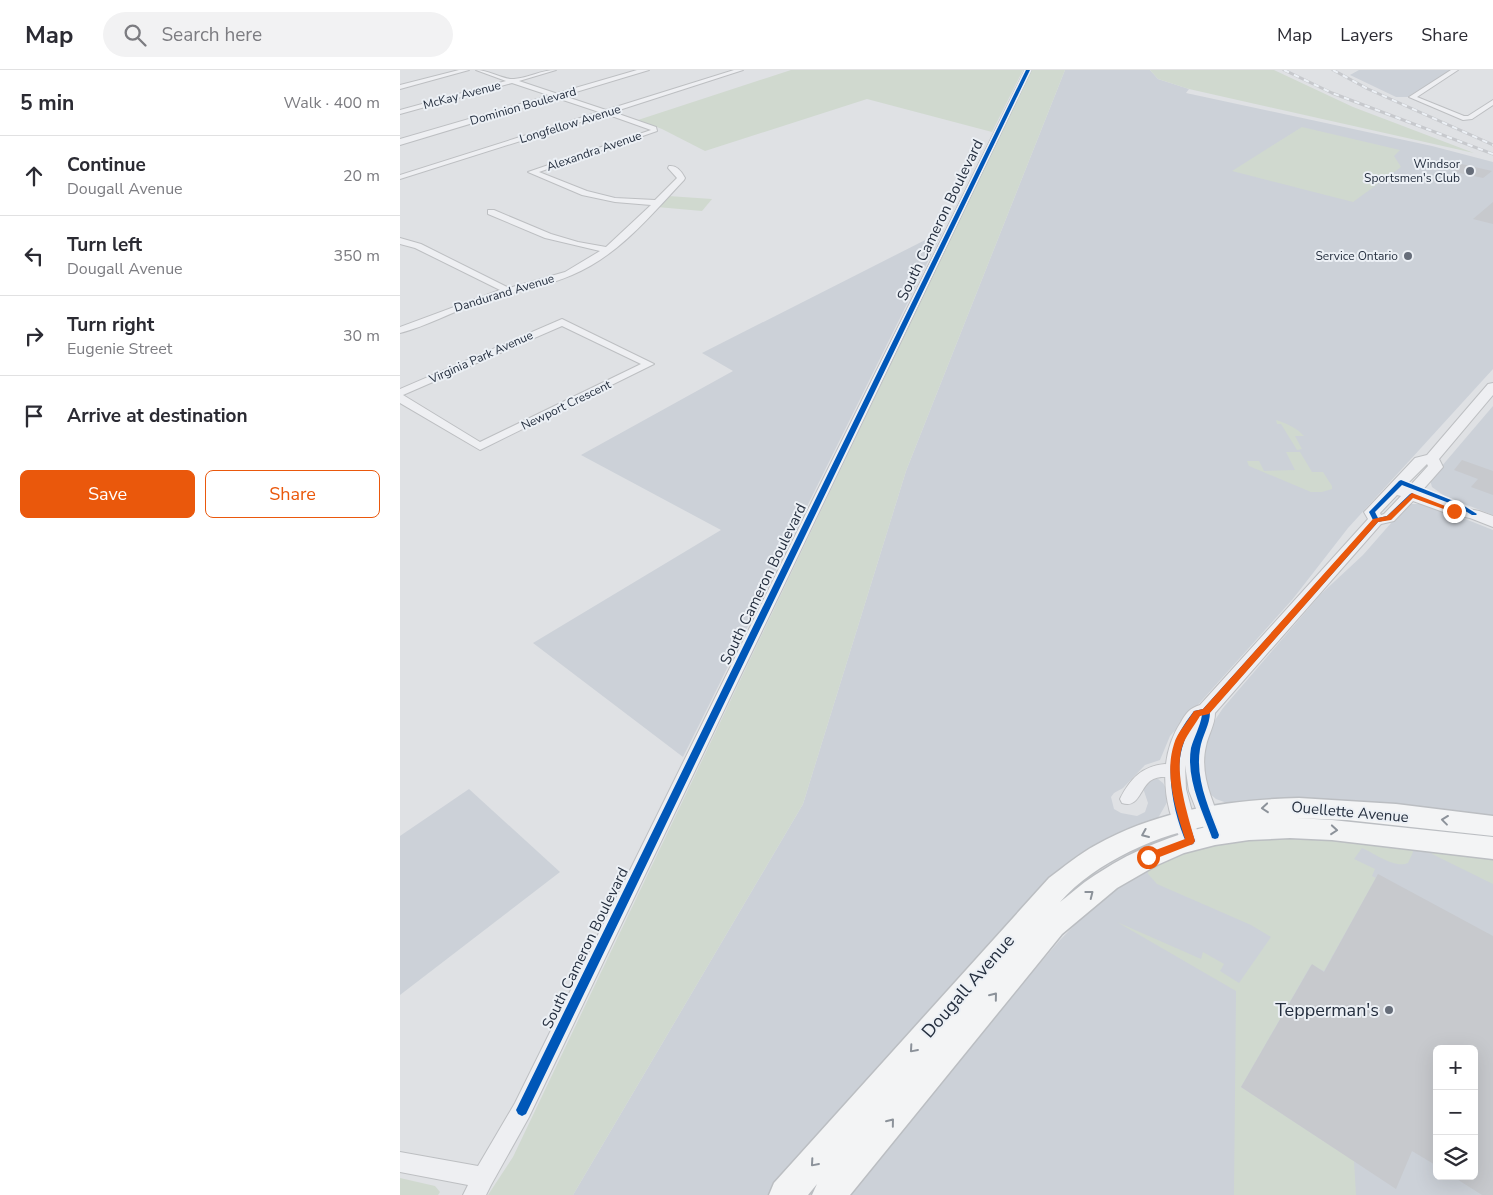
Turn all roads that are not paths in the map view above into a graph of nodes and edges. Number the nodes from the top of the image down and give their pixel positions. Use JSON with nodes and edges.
{"nodes":[{"id":1,"x":466,"y":70,"type":"edge"},
{"id":2,"x":480,"y":70,"type":"edge"},
{"id":3,"x":553,"y":70,"type":"edge"},
{"id":4,"x":645,"y":70,"type":"edge"},
{"id":5,"x":740,"y":70,"type":"edge"},
{"id":6,"x":1028,"y":70,"type":"edge"},
{"id":7,"x":1455,"y":70,"type":"edge"},
{"id":8,"x":513,"y":81,"type":"junction"},
{"id":9,"x":400,"y":87,"type":"edge"},
{"id":10,"x":557,"y":96,"type":"junction"},
{"id":11,"x":1493,"y":102,"type":"edge"},
{"id":12,"x":400,"y":112,"type":"edge"},
{"id":13,"x":606,"y":112,"type":"junction"},
{"id":14,"x":400,"y":142,"type":"edge"},
{"id":15,"x":672,"y":168,"type":"dead end"},
{"id":16,"x":400,"y":177,"type":"edge"},
{"id":17,"x":657,"y":203,"type":"junction"},
{"id":18,"x":490,"y":212,"type":"dead end"},
{"id":19,"x":400,"y":241,"type":"edge"},
{"id":20,"x":608,"y":250,"type":"junction"},
{"id":21,"x":509,"y":291,"type":"junction"},
{"id":22,"x":562,"y":322,"type":"joint"},
{"id":23,"x":402,"y":327,"type":"edge"},
{"id":24,"x":1493,"y":387,"type":"edge"},
{"id":25,"x":400,"y":393,"type":"edge"},
{"id":26,"x":400,"y":398,"type":"edge"},
{"id":27,"x":1432,"y":459,"type":"junction"},
{"id":28,"x":1398,"y":485,"type":"junction"},
{"id":29,"x":1415,"y":492,"type":"junction"},
{"id":30,"x":1376,"y":520,"type":"junction"},
{"id":31,"x":1493,"y":522,"type":"edge"},
{"id":32,"x":1206,"y":711,"type":"junction"},
{"id":33,"x":1175,"y":771,"type":"junction"},
{"id":34,"x":1128,"y":800,"type":"dead end"},
{"id":35,"x":1493,"y":826,"type":"edge"},
{"id":36,"x":1199,"y":828,"type":"junction"},
{"id":37,"x":1493,"y":848,"type":"edge"},
{"id":38,"x":400,"y":1162,"type":"edge"},
{"id":39,"x":479,"y":1187,"type":"edge"},
{"id":40,"x":786,"y":1195,"type":"edge"},
{"id":41,"x":829,"y":1195,"type":"edge"}],
"edges":[{"from":1,"to":9,"type":"street"},
{"from":2,"to":8,"type":"street"},
{"from":3,"to":8,"type":"street","name":"McKay Avenue"},
{"from":4,"to":10,"type":"street","name":"Dominion Boulevard"},
{"from":5,"to":13,"type":"street","name":"Longfellow Avenue"},
{"from":6,"to":39,"type":"street","name":"South Cameron Boulevard"},
{"from":7,"to":11,"type":"street"},
{"from":8,"to":10,"type":"street"},
{"from":8,"to":12,"type":"street","name":"McKay Avenue"},
{"from":10,"to":13,"type":"street"},
{"from":10,"to":14,"type":"street","name":"Dominion Boulevard"},
{"from":13,"to":16,"type":"street","name":"Longfellow Avenue"},
{"from":13,"to":17,"type":"street","name":"Alexandra Avenue"},
{"from":15,"to":17,"type":"street","name":"Dandurand Avenue"},
{"from":17,"to":20,"type":"street","name":"Dandurand Avenue"},
{"from":18,"to":20,"type":"street"},
{"from":19,"to":21,"type":"street"},
{"from":20,"to":21,"type":"street","name":"Dandurand Avenue"},
{"from":21,"to":23,"type":"street","name":"Dandurand Avenue"},
{"from":22,"to":25,"type":"street","name":"Virginia Park Avenue"},
{"from":22,"to":26,"type":"street","name":"Newport Crescent"},
{"from":24,"to":27,"type":"street"},
{"from":27,"to":28,"type":"street"},
{"from":27,"to":29,"type":"street"},
{"from":28,"to":29,"type":"street"},
{"from":28,"to":30,"type":"street"},
{"from":29,"to":30,"type":"street"},
{"from":29,"to":31,"type":"street"},
{"from":30,"to":32,"type":"street"},
{"from":32,"to":33,"type":"street"},
{"from":32,"to":36,"type":"street"},
{"from":33,"to":34,"type":"street"},
{"from":33,"to":36,"type":"street"},
{"from":35,"to":36,"type":"main road","name":"Ouellette Avenue","one_way":true},
{"from":36,"to":37,"type":"main road","name":"Ouellette Avenue","one_way":true},
{"from":36,"to":40,"type":"main road","name":"Dougall Avenue","one_way":true},
{"from":41,"to":36,"type":"main road","name":"Dougall Avenue","one_way":true},
{"from":38,"to":39,"type":"street"}]}
